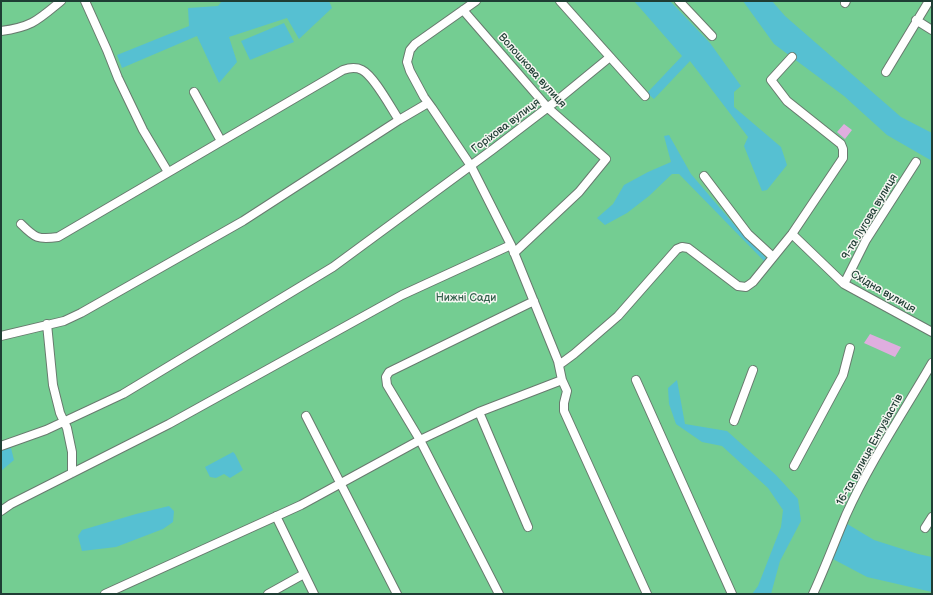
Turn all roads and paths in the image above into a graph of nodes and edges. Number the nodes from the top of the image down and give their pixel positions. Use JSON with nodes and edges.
{"nodes":[{"id":1,"x":61,"y":1,"type":"edge"},
{"id":2,"x":84,"y":1,"type":"edge"},
{"id":3,"x":476,"y":1,"type":"edge"},
{"id":4,"x":560,"y":1,"type":"edge"},
{"id":5,"x":679,"y":1,"type":"edge"},
{"id":6,"x":929,"y":1,"type":"edge"},
{"id":7,"x":463,"y":10,"type":"junction"},
{"id":8,"x":916,"y":20,"type":"junction"},
{"id":9,"x":932,"y":30,"type":"edge"},
{"id":10,"x":1,"y":31,"type":"edge"},
{"id":11,"x":712,"y":36,"type":"dead end"},
{"id":12,"x":610,"y":57,"type":"junction"},
{"id":13,"x":792,"y":57,"type":"dead end"},
{"id":14,"x":886,"y":72,"type":"dead end"},
{"id":15,"x":194,"y":92,"type":"dead end"},
{"id":16,"x":645,"y":96,"type":"dead end"},
{"id":17,"x":428,"y":103,"type":"junction"},
{"id":18,"x":548,"y":108,"type":"junction"},
{"id":19,"x":399,"y":120,"type":"junction"},
{"id":20,"x":221,"y":141,"type":"junction"},
{"id":21,"x":916,"y":162,"type":"dead end"},
{"id":22,"x":471,"y":166,"type":"junction"},
{"id":23,"x":168,"y":172,"type":"junction"},
{"id":24,"x":704,"y":176,"type":"dead end"},
{"id":25,"x":21,"y":224,"type":"dead end"},
{"id":26,"x":792,"y":234,"type":"junction"},
{"id":27,"x":512,"y":249,"type":"junction"},
{"id":28,"x":773,"y":257,"type":"junction"},
{"id":29,"x":844,"y":284,"type":"junction"},
{"id":30,"x":534,"y":301,"type":"junction"},
{"id":31,"x":47,"y":324,"type":"junction"},
{"id":32,"x":932,"y":332,"type":"edge"},
{"id":33,"x":1,"y":336,"type":"edge"},
{"id":34,"x":850,"y":348,"type":"dead end"},
{"id":35,"x":932,"y":363,"type":"edge"},
{"id":36,"x":559,"y":365,"type":"junction"},
{"id":37,"x":753,"y":370,"type":"dead end"},
{"id":38,"x":562,"y":380,"type":"junction"},
{"id":39,"x":636,"y":380,"type":"dead end"},
{"id":40,"x":479,"y":412,"type":"junction"},
{"id":41,"x":306,"y":416,"type":"dead end"},
{"id":42,"x":734,"y":421,"type":"dead end"},
{"id":43,"x":63,"y":422,"type":"junction"},
{"id":44,"x":420,"y":440,"type":"junction"},
{"id":45,"x":1,"y":446,"type":"edge"},
{"id":46,"x":794,"y":466,"type":"dead end"},
{"id":47,"x":72,"y":473,"type":"junction"},
{"id":48,"x":341,"y":483,"type":"junction"},
{"id":49,"x":1,"y":511,"type":"edge"},
{"id":50,"x":276,"y":516,"type":"junction"},
{"id":51,"x":932,"y":517,"type":"edge"},
{"id":52,"x":528,"y":527,"type":"dead end"},
{"id":53,"x":925,"y":528,"type":"dead end"},
{"id":54,"x":304,"y":574,"type":"junction"},
{"id":55,"x":105,"y":594,"type":"edge"},
{"id":56,"x":268,"y":594,"type":"edge"},
{"id":57,"x":314,"y":594,"type":"edge"},
{"id":58,"x":397,"y":594,"type":"edge"},
{"id":59,"x":499,"y":594,"type":"edge"},
{"id":60,"x":647,"y":594,"type":"edge"},
{"id":61,"x":732,"y":594,"type":"edge"},
{"id":62,"x":813,"y":594,"type":"edge"}],
"edges":[{"from":1,"to":10,"type":"street"},
{"from":2,"to":23,"type":"street"},
{"from":3,"to":7,"type":"street"},
{"from":4,"to":12,"type":"street"},
{"from":5,"to":11,"type":"street"},
{"from":6,"to":8,"type":"street"},
{"from":7,"to":17,"type":"street"},
{"from":7,"to":18,"type":"street","name":"Волошкова вулиця"},
{"from":8,"to":9,"type":"street"},
{"from":8,"to":14,"type":"street"},
{"from":12,"to":16,"type":"street"},
{"from":12,"to":18,"type":"street","name":"Горіхова вулиця"},
{"from":13,"to":26,"type":"street"},
{"from":15,"to":20,"type":"street"},
{"from":17,"to":19,"type":"street"},
{"from":17,"to":22,"type":"street"},
{"from":18,"to":22,"type":"street","name":"Горіхова вулиця"},
{"from":18,"to":27,"type":"street","name":"Волошкова вулиця"},
{"from":19,"to":20,"type":"street"},
{"from":19,"to":31,"type":"street"},
{"from":20,"to":23,"type":"street"},
{"from":21,"to":29,"type":"street","name":"9-та Лугова вулиця"},
{"from":22,"to":27,"type":"street"},
{"from":22,"to":43,"type":"street","name":"Горіхова вулиця"},
{"from":23,"to":25,"type":"street"},
{"from":24,"to":28,"type":"street"},
{"from":26,"to":28,"type":"street"},
{"from":26,"to":29,"type":"street","name":"Східна вулиця"},
{"from":27,"to":30,"type":"street"},
{"from":27,"to":47,"type":"street"},
{"from":28,"to":36,"type":"street"},
{"from":29,"to":32,"type":"street","name":"Східна вулиця"},
{"from":30,"to":36,"type":"street"},
{"from":30,"to":44,"type":"street"},
{"from":31,"to":33,"type":"street"},
{"from":31,"to":43,"type":"street"},
{"from":34,"to":46,"type":"street"},
{"from":35,"to":62,"type":"street","name":"16-та вулиця Ентузіастів"},
{"from":36,"to":38,"type":"street"},
{"from":37,"to":42,"type":"street"},
{"from":38,"to":40,"type":"street"},
{"from":38,"to":60,"type":"street"},
{"from":39,"to":61,"type":"street"},
{"from":40,"to":44,"type":"street"},
{"from":40,"to":52,"type":"street"},
{"from":41,"to":48,"type":"street"},
{"from":43,"to":45,"type":"street","name":"Горіхова вулиця"},
{"from":43,"to":47,"type":"street"},
{"from":44,"to":48,"type":"street"},
{"from":44,"to":59,"type":"street"},
{"from":47,"to":49,"type":"street"},
{"from":48,"to":50,"type":"street"},
{"from":48,"to":58,"type":"street"},
{"from":50,"to":54,"type":"street"},
{"from":50,"to":55,"type":"street"},
{"from":51,"to":53,"type":"street"},
{"from":54,"to":56,"type":"street"},
{"from":54,"to":57,"type":"street"}]}
